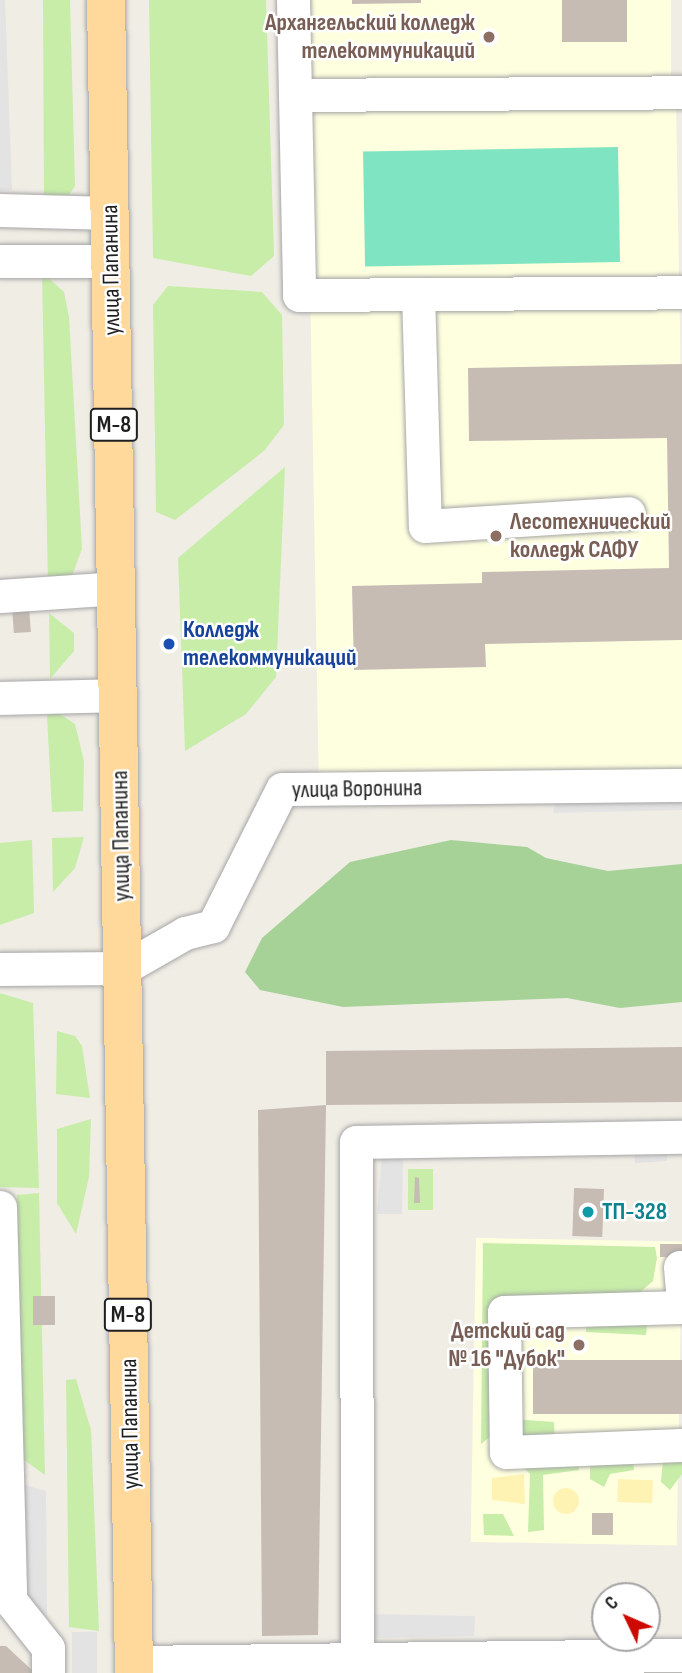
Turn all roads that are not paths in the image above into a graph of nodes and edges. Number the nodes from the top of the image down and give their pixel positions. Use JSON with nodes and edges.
{"nodes":[{"id":1,"x":106,"y":0,"type":"edge"},
{"id":2,"x":293,"y":0,"type":"edge"},
{"id":3,"x":682,"y":92,"type":"edge"},
{"id":4,"x":295,"y":95,"type":"junction"},
{"id":5,"x":0,"y":209,"type":"edge"},
{"id":6,"x":110,"y":213,"type":"junction"},
{"id":7,"x":0,"y":261,"type":"edge"},
{"id":8,"x":111,"y":261,"type":"junction"},
{"id":9,"x":682,"y":292,"type":"edge"},
{"id":10,"x":418,"y":294,"type":"junction"},
{"id":11,"x":629,"y":513,"type":"dead end"},
{"id":12,"x":117,"y":588,"type":"junction"},
{"id":13,"x":0,"y":596,"type":"edge"},
{"id":14,"x":119,"y":695,"type":"junction"},
{"id":15,"x":0,"y":698,"type":"edge"},
{"id":16,"x":682,"y":785,"type":"edge"},
{"id":17,"x":124,"y":968,"type":"junction"},
{"id":18,"x":0,"y":969,"type":"edge"},
{"id":19,"x":682,"y":1137,"type":"edge"},
{"id":20,"x":0,"y":1207,"type":"edge"},
{"id":21,"x":682,"y":1307,"type":"edge"},
{"id":22,"x":682,"y":1445,"type":"edge"},
{"id":23,"x":682,"y":1656,"type":"edge"},
{"id":24,"x":341,"y":1663,"type":"edge"},
{"id":25,"x":134,"y":1668,"type":"edge"},
{"id":26,"x":240,"y":1668,"type":"edge"},
{"id":27,"x":48,"y":1673,"type":"edge"}],
"edges":[{"from":1,"to":6,"type":"main road","name":"улица Папанина"},
{"from":2,"to":4,"type":"street"},
{"from":3,"to":4,"type":"street"},
{"from":4,"to":10,"type":"street"},
{"from":5,"to":6,"type":"street"},
{"from":6,"to":8,"type":"main road","name":"улица Папанина"},
{"from":7,"to":8,"type":"street"},
{"from":8,"to":12,"type":"main road","name":"улица Папанина","number":"М-8"},
{"from":9,"to":10,"type":"street"},
{"from":10,"to":11,"type":"street"},
{"from":12,"to":13,"type":"street"},
{"from":12,"to":14,"type":"main road","name":"улица Папанина"},
{"from":14,"to":15,"type":"street"},
{"from":14,"to":17,"type":"main road","name":"улица Папанина","number":"М-8"},
{"from":16,"to":17,"type":"street","name":"улица Воронина"},
{"from":17,"to":18,"type":"street","name":"улица Воронина"},
{"from":17,"to":25,"type":"main road","name":"улица Папанина","number":"М-8"},
{"from":19,"to":24,"type":"street"},
{"from":20,"to":27,"type":"street"},
{"from":21,"to":22,"type":"street"},
{"from":23,"to":24,"type":"street"},
{"from":24,"to":26,"type":"street"},
{"from":25,"to":26,"type":"street"}]}
